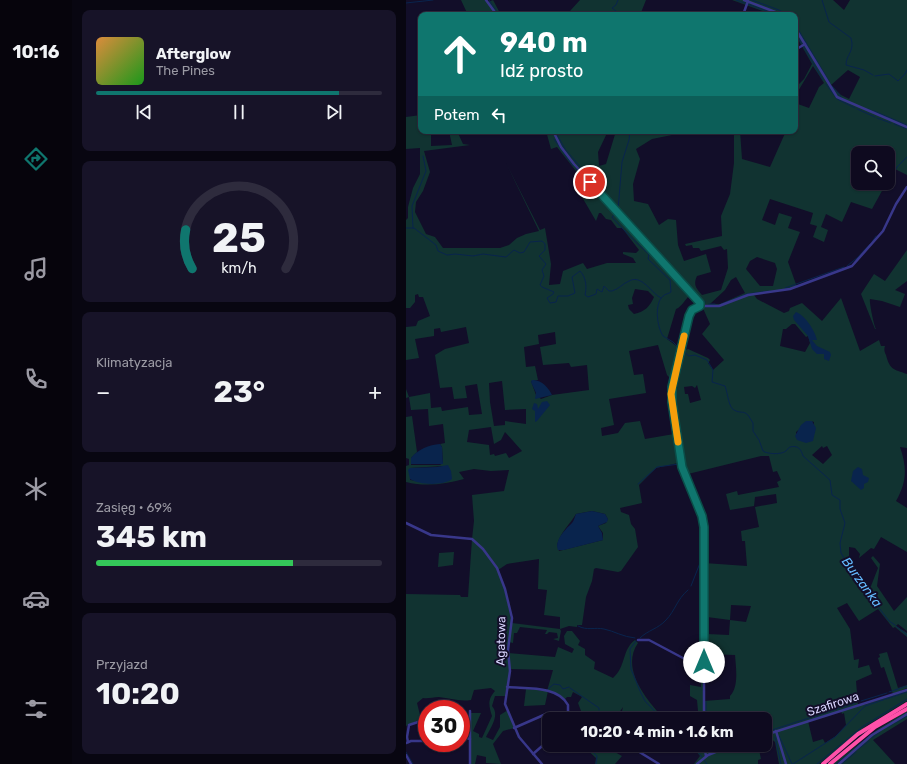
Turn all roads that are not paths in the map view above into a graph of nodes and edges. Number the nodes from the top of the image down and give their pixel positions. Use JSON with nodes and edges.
{"nodes":[{"id":1,"x":486,"y":0,"type":"edge"},
{"id":2,"x":744,"y":0,"type":"edge"},
{"id":3,"x":748,"y":2,"type":"junction"},
{"id":4,"x":495,"y":12,"type":"edge"},
{"id":5,"x":745,"y":12,"type":"edge"},
{"id":6,"x":775,"y":12,"type":"edge"},
{"id":7,"x":798,"y":33,"type":"edge"},
{"id":8,"x":805,"y":44,"type":"junction"},
{"id":9,"x":798,"y":48,"type":"edge"},
{"id":10,"x":907,"y":127,"type":"edge"},
{"id":11,"x":554,"y":134,"type":"edge"},
{"id":12,"x":907,"y":188,"type":"edge"},
{"id":13,"x":700,"y":306,"type":"junction"},
{"id":14,"x":406,"y":523,"type":"edge"},
{"id":15,"x":638,"y":640,"type":"dead end"},
{"id":16,"x":704,"y":667,"type":"junction"},
{"id":17,"x":507,"y":687,"type":"junction"},
{"id":18,"x":907,"y":690,"type":"edge"},
{"id":19,"x":907,"y":704,"type":"edge"},
{"id":20,"x":907,"y":709,"type":"edge"},
{"id":21,"x":569,"y":712,"type":"edge"},
{"id":22,"x":704,"y":712,"type":"edge"},
{"id":23,"x":907,"y":714,"type":"edge"},
{"id":24,"x":542,"y":716,"type":"edge"},
{"id":25,"x":418,"y":722,"type":"edge"},
{"id":26,"x":514,"y":728,"type":"junction"},
{"id":27,"x":776,"y":731,"type":"junction"},
{"id":28,"x":772,"y":732,"type":"edge"},
{"id":29,"x":418,"y":742,"type":"edge"},
{"id":30,"x":407,"y":743,"type":"edge"},
{"id":31,"x":542,"y":746,"type":"edge"},
{"id":32,"x":470,"y":752,"type":"edge"},
{"id":33,"x":639,"y":752,"type":"edge"},
{"id":34,"x":705,"y":752,"type":"edge"},
{"id":35,"x":716,"y":752,"type":"edge"},
{"id":36,"x":533,"y":754,"type":"junction"},
{"id":37,"x":406,"y":755,"type":"edge"},
{"id":38,"x":706,"y":756,"type":"junction"},
{"id":39,"x":411,"y":764,"type":"edge"},
{"id":40,"x":470,"y":764,"type":"edge"},
{"id":41,"x":542,"y":764,"type":"edge"},
{"id":42,"x":659,"y":764,"type":"edge"},
{"id":43,"x":697,"y":764,"type":"edge"},
{"id":44,"x":786,"y":764,"type":"edge"},
{"id":45,"x":823,"y":764,"type":"edge"},
{"id":46,"x":830,"y":764,"type":"edge"},
{"id":47,"x":839,"y":764,"type":"edge"}],
"edges":[{"from":1,"to":4,"type":"street"},
{"from":2,"to":3,"type":"street"},
{"from":3,"to":5,"type":"street"},
{"from":3,"to":6,"type":"street"},
{"from":7,"to":8,"type":"street"},
{"from":8,"to":9,"type":"street"},
{"from":8,"to":10,"type":"street"},
{"from":11,"to":13,"type":"street"},
{"from":12,"to":13,"type":"street"},
{"from":13,"to":16,"type":"street"},
{"from":14,"to":17,"type":"street","name":"Agatowa"},
{"from":15,"to":16,"type":"street"},
{"from":16,"to":22,"type":"street"},
{"from":17,"to":21,"type":"street"},
{"from":17,"to":26,"type":"street","name":"Agatowa"},
{"from":18,"to":27,"type":"street","name":"Szafirowa"},
{"from":19,"to":45,"type":"highway"},
{"from":20,"to":46,"type":"highway"},
{"from":23,"to":47,"type":"street"},
{"from":24,"to":26,"type":"street"},
{"from":25,"to":30,"type":"street"},
{"from":26,"to":36,"type":"street","name":"Agatowa"},
{"from":27,"to":28,"type":"street","name":"Szafirowa"},
{"from":27,"to":44,"type":"street"},
{"from":29,"to":30,"type":"street"},
{"from":31,"to":36,"type":"street"},
{"from":32,"to":40,"type":"street"},
{"from":33,"to":42,"type":"street"},
{"from":34,"to":38,"type":"street"},
{"from":35,"to":38,"type":"street"},
{"from":36,"to":41,"type":"street","name":"Agatowa"},
{"from":37,"to":39,"type":"street"},
{"from":38,"to":43,"type":"street"}]}
